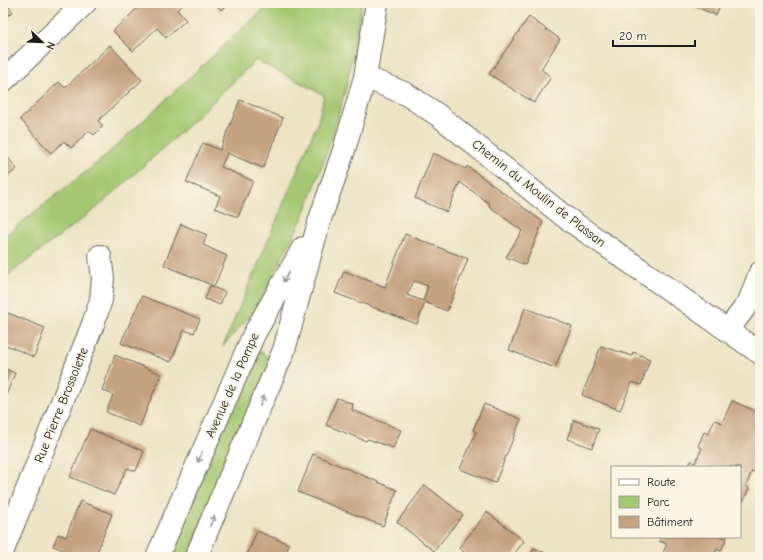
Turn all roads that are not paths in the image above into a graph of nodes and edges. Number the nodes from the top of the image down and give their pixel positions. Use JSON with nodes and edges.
{"nodes":[{"id":1,"x":85,"y":3,"type":"edge"},
{"id":2,"x":378,"y":5,"type":"edge"},
{"id":3,"x":365,"y":77,"type":"junction"},
{"id":4,"x":3,"y":81,"type":"edge"},
{"id":5,"x":320,"y":219,"type":"junction"},
{"id":6,"x":100,"y":256,"type":"dead end"},
{"id":7,"x":760,"y":273,"type":"edge"},
{"id":8,"x":728,"y":330,"type":"junction"},
{"id":9,"x":760,"y":353,"type":"edge"},
{"id":10,"x":3,"y":550,"type":"edge"},
{"id":11,"x":157,"y":557,"type":"edge"},
{"id":12,"x":196,"y":557,"type":"edge"}],
"edges":[{"from":1,"to":4,"type":"street"},
{"from":2,"to":3,"type":"street","name":"Avenue de la Pompe"},
{"from":3,"to":5,"type":"street","name":"Avenue de la Pompe"},
{"from":3,"to":8,"type":"street","name":"Chemin du Moulin de Plassan"},
{"from":5,"to":11,"type":"street","name":"Avenue de la Pompe","one_way":true},
{"from":12,"to":5,"type":"street","name":"Avenue de la Pompe","one_way":true},
{"from":6,"to":10,"type":"street","name":"Rue Pierre Brossolette"},
{"from":7,"to":8,"type":"street"},
{"from":8,"to":9,"type":"street","name":"Chemin du Moulin de Plassan"}]}
